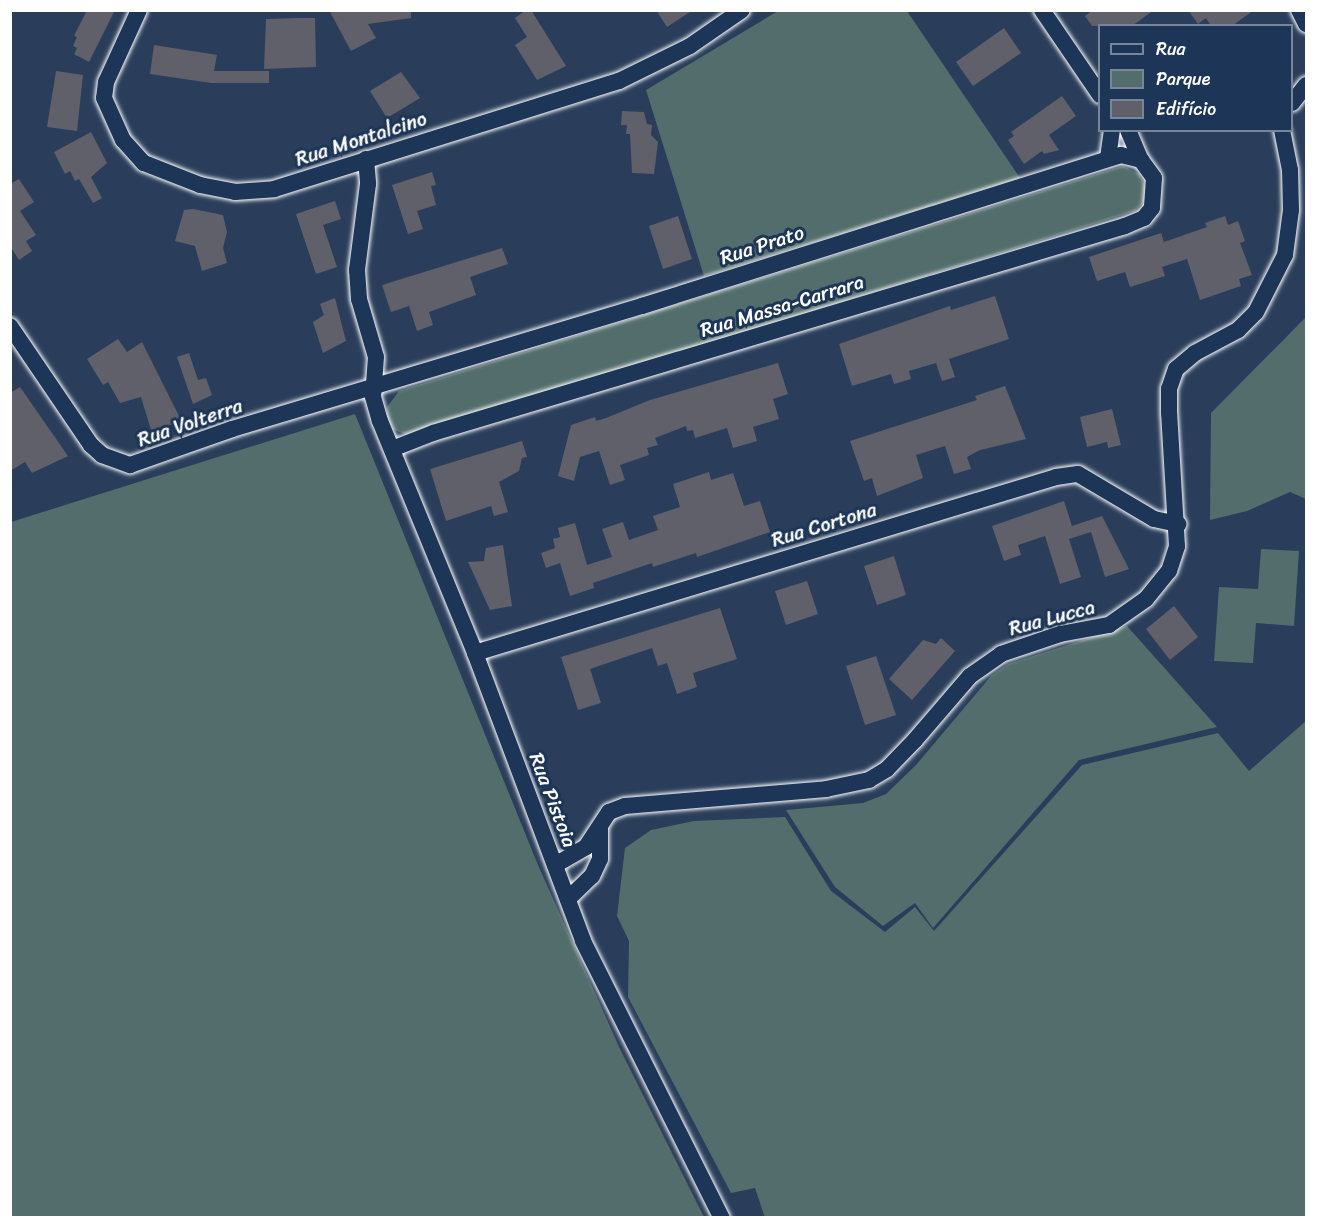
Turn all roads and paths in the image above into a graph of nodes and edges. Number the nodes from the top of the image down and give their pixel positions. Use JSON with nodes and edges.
{"nodes":[{"id":1,"x":139,"y":10,"type":"edge"},
{"id":2,"x":741,"y":10,"type":"edge"},
{"id":3,"x":1042,"y":10,"type":"edge"},
{"id":4,"x":1299,"y":10,"type":"edge"},
{"id":5,"x":1306,"y":24,"type":"edge"},
{"id":6,"x":1306,"y":85,"type":"edge"},
{"id":7,"x":1098,"y":92,"type":"edge"},
{"id":8,"x":1293,"y":102,"type":"edge"},
{"id":9,"x":1112,"y":132,"type":"edge"},
{"id":10,"x":1129,"y":132,"type":"edge"},
{"id":11,"x":1282,"y":132,"type":"edge"},
{"id":12,"x":1108,"y":158,"type":"junction"},
{"id":13,"x":366,"y":159,"type":"junction"},
{"id":14,"x":1141,"y":160,"type":"junction"},
{"id":15,"x":10,"y":326,"type":"edge"},
{"id":16,"x":374,"y":386,"type":"junction"},
{"id":17,"x":392,"y":449,"type":"junction"},
{"id":18,"x":1178,"y":524,"type":"junction"},
{"id":19,"x":475,"y":653,"type":"junction"},
{"id":20,"x":600,"y":824,"type":"junction"},
{"id":21,"x":555,"y":865,"type":"junction"},
{"id":22,"x":568,"y":899,"type":"junction"},
{"id":23,"x":722,"y":1218,"type":"edge"}],
"edges":[{"from":1,"to":13,"type":"street","name":"Rua Montalcino"},
{"from":2,"to":13,"type":"street","name":"Rua Montalcino"},
{"from":3,"to":7,"type":"street"},
{"from":4,"to":5,"type":"street"},
{"from":6,"to":8,"type":"street"},
{"from":9,"to":12,"type":"street"},
{"from":10,"to":14,"type":"street"},
{"from":11,"to":18,"type":"street","name":"Rua Lucca"},
{"from":12,"to":14,"type":"street","name":"Rua Prato"},
{"from":12,"to":16,"type":"street","name":"Rua Prato"},
{"from":13,"to":16,"type":"street","name":"Rua Pistoia"},
{"from":14,"to":17,"type":"street","name":"Rua Massa-Carrara"},
{"from":15,"to":16,"type":"street","name":"Rua Volterra"},
{"from":16,"to":17,"type":"street","name":"Rua Pistoia"},
{"from":17,"to":19,"type":"street","name":"Rua Pistoia"},
{"from":18,"to":19,"type":"street","name":"Rua Cortona"},
{"from":18,"to":20,"type":"street","name":"Rua Lucca"},
{"from":19,"to":21,"type":"street","name":"Rua Pistoia"},
{"from":20,"to":21,"type":"street","name":"Rua Lucca"},
{"from":20,"to":22,"type":"street"},
{"from":21,"to":22,"type":"street","name":"Rua Pistoia"},
{"from":22,"to":23,"type":"street","name":"Rua Pistoia"}]}
